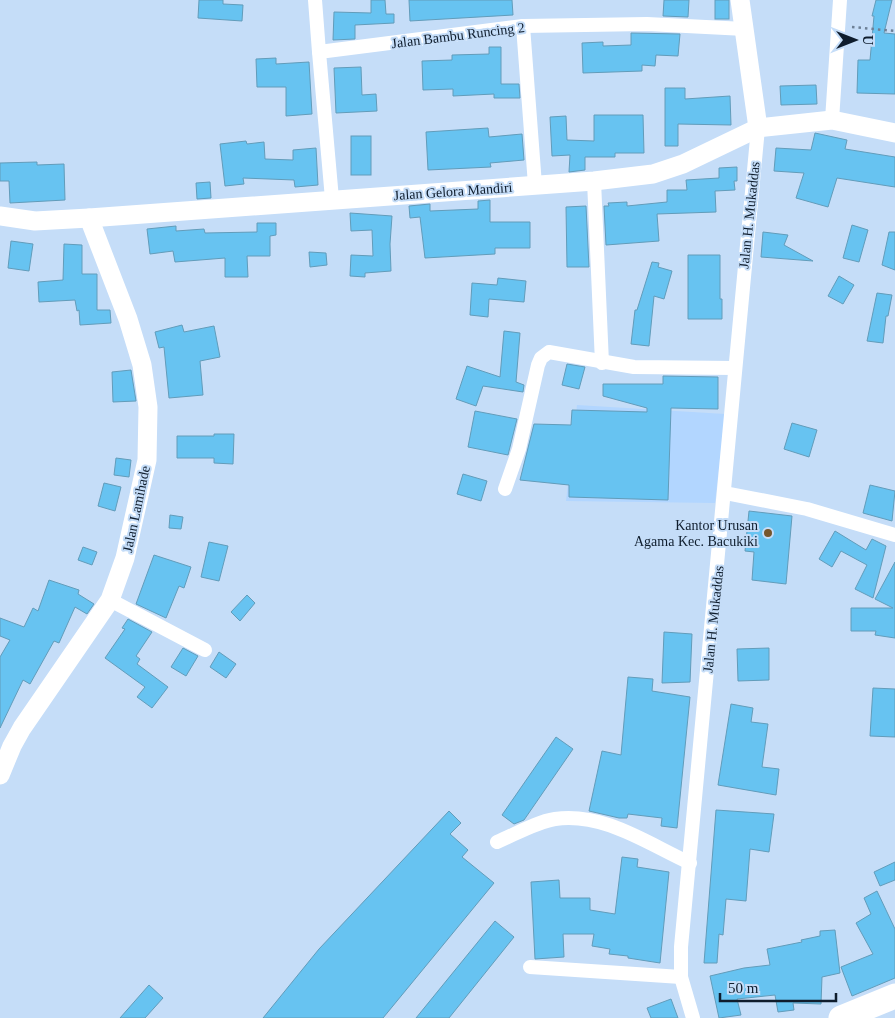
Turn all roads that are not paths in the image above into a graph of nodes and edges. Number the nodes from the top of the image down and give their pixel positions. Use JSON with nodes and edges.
{"nodes":[{"id":1,"x":315,"y":0,"type":"edge"},
{"id":2,"x":740,"y":0,"type":"edge"},
{"id":3,"x":840,"y":0,"type":"edge"},
{"id":4,"x":523,"y":26,"type":"junction"},
{"id":5,"x":745,"y":30,"type":"junction"},
{"id":6,"x":318,"y":52,"type":"junction"},
{"id":7,"x":832,"y":120,"type":"junction"},
{"id":8,"x":758,"y":128,"type":"junction"},
{"id":9,"x":895,"y":133,"type":"edge"},
{"id":10,"x":594,"y":181,"type":"junction"},
{"id":11,"x":535,"y":185,"type":"junction"},
{"id":12,"x":332,"y":199,"type":"junction"},
{"id":13,"x":0,"y":216,"type":"edge"},
{"id":14,"x":88,"y":218,"type":"junction"},
{"id":15,"x":602,"y":363,"type":"junction"},
{"id":16,"x":734,"y":368,"type":"junction"},
{"id":17,"x":505,"y":489,"type":"dead end"},
{"id":18,"x":725,"y":493,"type":"junction"},
{"id":19,"x":895,"y":535,"type":"edge"},
{"id":20,"x":110,"y":600,"type":"junction"},
{"id":21,"x":205,"y":650,"type":"dead end"},
{"id":22,"x":0,"y":774,"type":"edge"},
{"id":23,"x":498,"y":842,"type":"dead end"},
{"id":24,"x":690,"y":863,"type":"junction"},
{"id":25,"x":530,"y":967,"type":"dead end"},
{"id":26,"x":680,"y":977,"type":"junction"},
{"id":27,"x":895,"y":996,"type":"edge"},
{"id":28,"x":693,"y":1018,"type":"edge"},
{"id":29,"x":841,"y":1018,"type":"edge"}],
"edges":[{"from":1,"to":6,"type":"street"},
{"from":2,"to":5,"type":"street"},
{"from":3,"to":7,"type":"street"},
{"from":4,"to":5,"type":"street","name":"Jalan Bambu Runcing 2"},
{"from":4,"to":6,"type":"street","name":"Jalan Bambu Runcing 2"},
{"from":4,"to":11,"type":"street"},
{"from":5,"to":8,"type":"street"},
{"from":6,"to":12,"type":"street"},
{"from":7,"to":8,"type":"street","name":"Jalan Gelora Mandiri"},
{"from":7,"to":9,"type":"street","name":"Jalan Gelora Mandiri"},
{"from":8,"to":10,"type":"street","name":"Jalan Gelora Mandiri"},
{"from":8,"to":16,"type":"street","name":"Jalan H. Mukaddas"},
{"from":10,"to":11,"type":"street","name":"Jalan Gelora Mandiri"},
{"from":10,"to":15,"type":"street"},
{"from":11,"to":12,"type":"street","name":"Jalan Gelora Mandiri"},
{"from":12,"to":14,"type":"street","name":"Jalan Gelora Mandiri"},
{"from":13,"to":14,"type":"street","name":"Jalan Gelora Mandiri"},
{"from":14,"to":20,"type":"street","name":"Jalan Lamihade"},
{"from":15,"to":16,"type":"street"},
{"from":15,"to":17,"type":"street"},
{"from":16,"to":18,"type":"street","name":"Jalan H. Mukaddas"},
{"from":18,"to":19,"type":"street"},
{"from":18,"to":24,"type":"street","name":"Jalan H. Mukaddas"},
{"from":20,"to":21,"type":"street"},
{"from":20,"to":22,"type":"street","name":"Jalan Lamihade"},
{"from":23,"to":24,"type":"street"},
{"from":24,"to":26,"type":"street","name":"Jalan H. Mukaddas"},
{"from":25,"to":26,"type":"street"},
{"from":26,"to":28,"type":"street","name":"Jalan H. Mukaddas"},
{"from":27,"to":29,"type":"highway"}]}
